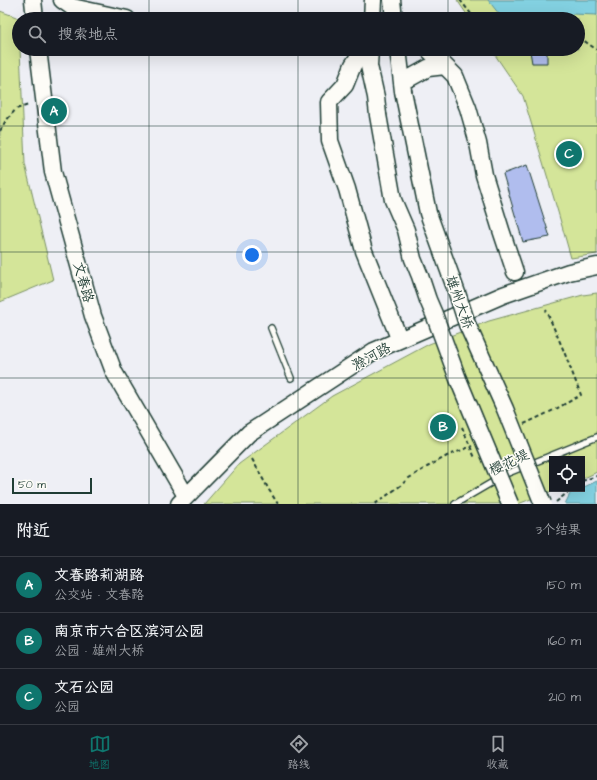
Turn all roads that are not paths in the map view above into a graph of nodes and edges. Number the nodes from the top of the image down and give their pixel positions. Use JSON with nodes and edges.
{"nodes":[{"id":1,"x":33,"y":0,"type":"edge"},
{"id":2,"x":62,"y":0,"type":"edge"},
{"id":3,"x":373,"y":0,"type":"edge"},
{"id":4,"x":392,"y":0,"type":"edge"},
{"id":5,"x":34,"y":12,"type":"edge"},
{"id":6,"x":95,"y":12,"type":"edge"},
{"id":7,"x":372,"y":12,"type":"edge"},
{"id":8,"x":393,"y":12,"type":"edge"},
{"id":9,"x":39,"y":56,"type":"edge"},
{"id":10,"x":361,"y":56,"type":"edge"},
{"id":11,"x":367,"y":56,"type":"edge"},
{"id":12,"x":400,"y":56,"type":"edge"},
{"id":13,"x":435,"y":56,"type":"edge"},
{"id":14,"x":445,"y":66,"type":"junction"},
{"id":15,"x":406,"y":84,"type":"junction"},
{"id":16,"x":345,"y":85,"type":"junction"},
{"id":17,"x":370,"y":85,"type":"dead end"},
{"id":18,"x":597,"y":266,"type":"edge"},
{"id":19,"x":515,"y":272,"type":"dead end"},
{"id":20,"x":271,"y":328,"type":"dead end"},
{"id":21,"x":397,"y":333,"type":"dead end"},
{"id":22,"x":291,"y":378,"type":"dead end"},
{"id":23,"x":597,"y":437,"type":"edge"},
{"id":24,"x":183,"y":500,"type":"edge"},
{"id":25,"x":455,"y":504,"type":"edge"},
{"id":26,"x":510,"y":504,"type":"edge"},
{"id":27,"x":543,"y":504,"type":"edge"}],
"edges":[{"from":1,"to":5,"type":"street"},
{"from":2,"to":6,"type":"street"},
{"from":3,"to":7,"type":"street"},
{"from":4,"to":8,"type":"street"},
{"from":9,"to":24,"type":"street","name":"文春路"},
{"from":10,"to":16,"type":"street"},
{"from":11,"to":26,"type":"street","name":"雄州大桥","bridge":true},
{"from":12,"to":15,"type":"street","name":"雄州大桥"},
{"from":13,"to":14,"type":"street"},
{"from":14,"to":15,"type":"street"},
{"from":14,"to":19,"type":"street"},
{"from":15,"to":27,"type":"street","name":"雄州大桥","bridge":true},
{"from":16,"to":17,"type":"street"},
{"from":16,"to":21,"type":"street"},
{"from":18,"to":24,"type":"street","name":"滁河路"},
{"from":20,"to":22,"type":"lane"},
{"from":23,"to":25,"type":"lane","name":"樱花堤"}]}
